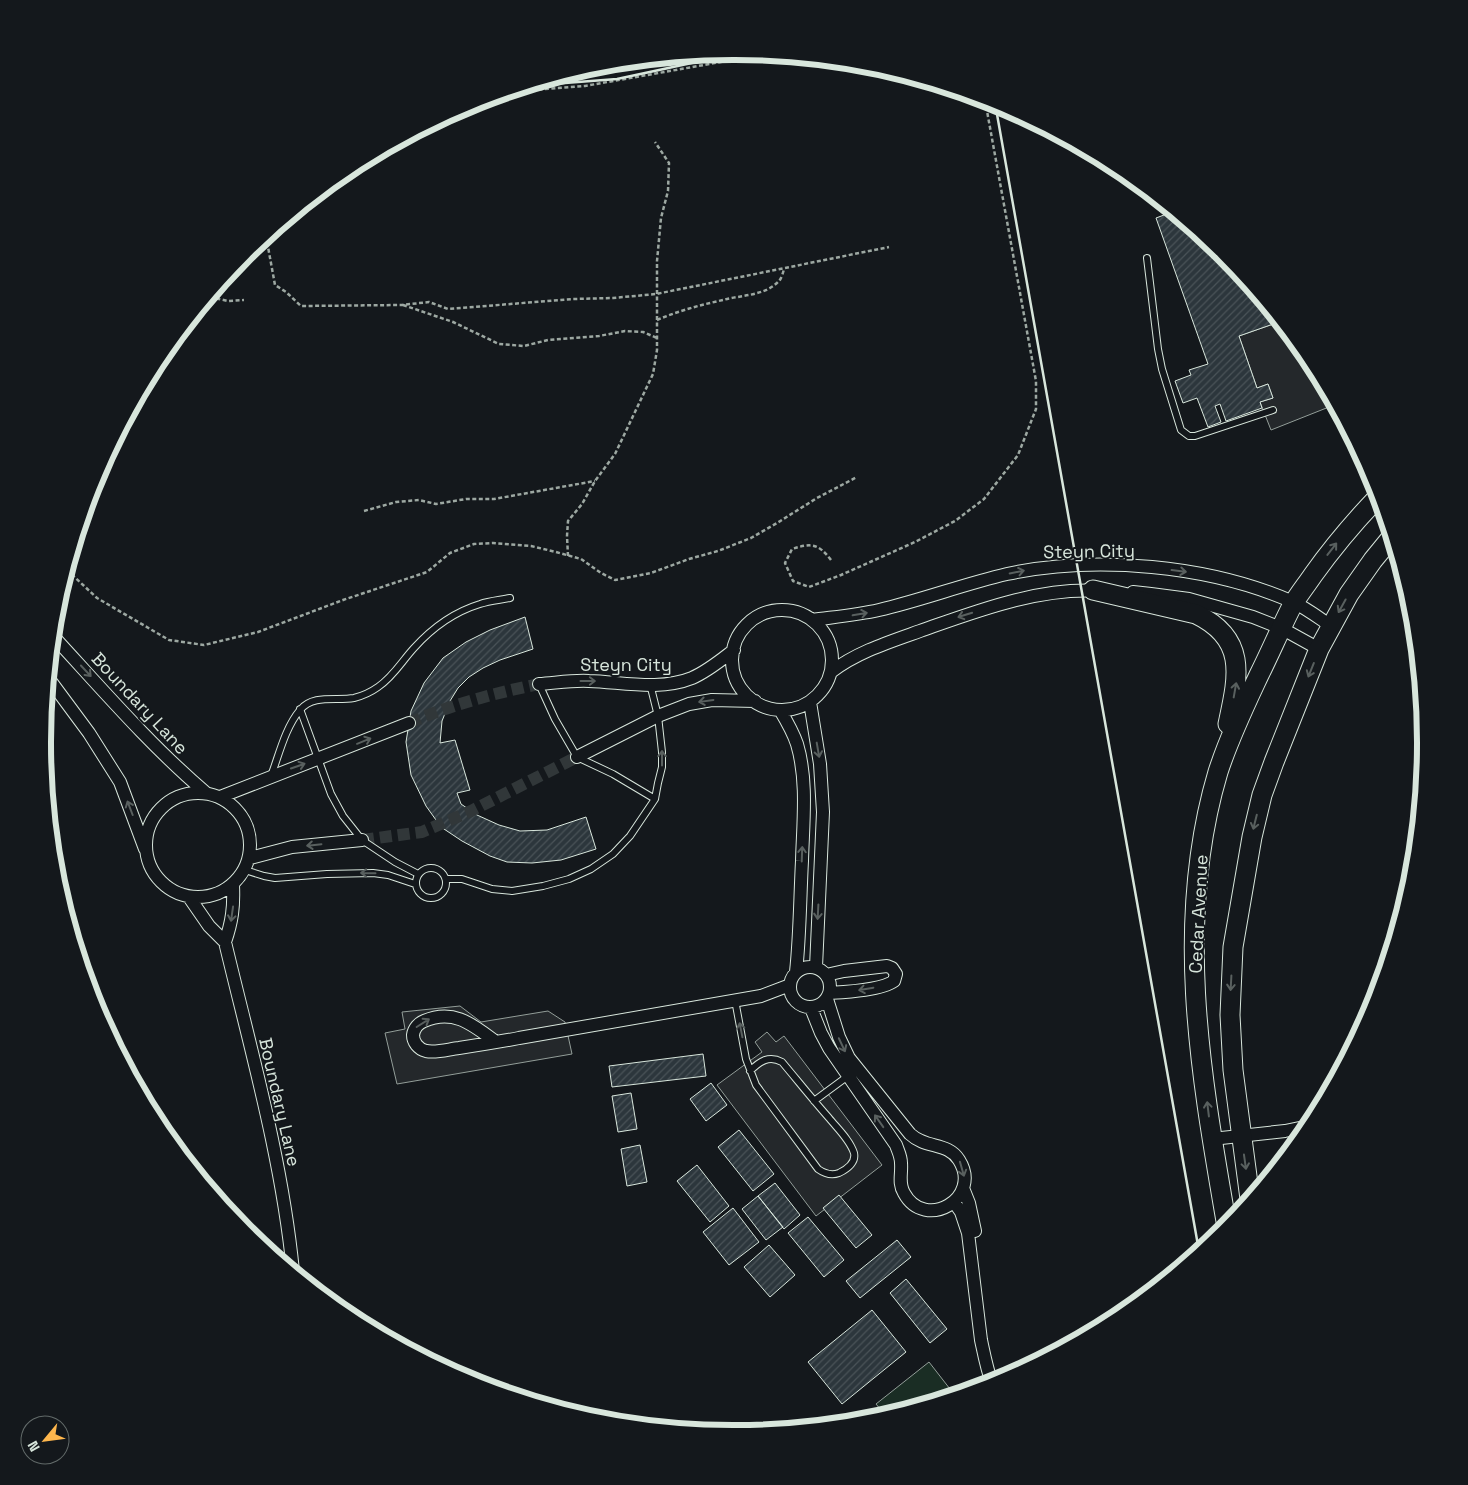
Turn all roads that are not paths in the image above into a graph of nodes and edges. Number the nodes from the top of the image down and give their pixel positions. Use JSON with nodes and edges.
{"nodes":[{"id":1,"x":1147,"y":258,"type":"dead end"},
{"id":2,"x":1273,"y":410,"type":"dead end"},
{"id":3,"x":1373,"y":502,"type":"edge"},
{"id":4,"x":1387,"y":543,"type":"edge"},
{"id":5,"x":1093,"y":590,"type":"junction"},
{"id":6,"x":510,"y":598,"type":"dead end"},
{"id":7,"x":1294,"y":603,"type":"junction"},
{"id":8,"x":812,"y":620,"type":"junction"},
{"id":9,"x":1331,"y":626,"type":"junction"},
{"id":10,"x":1281,"y":628,"type":"junction"},
{"id":11,"x":59,"y":642,"type":"edge"},
{"id":12,"x":1319,"y":649,"type":"junction"},
{"id":13,"x":734,"y":650,"type":"junction"},
{"id":14,"x":831,"y":672,"type":"junction"},
{"id":15,"x":539,"y":684,"type":"joint"},
{"id":16,"x":650,"y":684,"type":"junction"},
{"id":17,"x":54,"y":686,"type":"edge"},
{"id":18,"x":755,"y":701,"type":"junction"},
{"id":19,"x":810,"y":702,"type":"junction"},
{"id":20,"x":300,"y":709,"type":"junction"},
{"id":21,"x":780,"y":710,"type":"junction"},
{"id":22,"x":658,"y":716,"type":"junction"},
{"id":23,"x":409,"y":723,"type":"tunnel mouth"},
{"id":24,"x":577,"y":757,"type":"junction"},
{"id":25,"x":319,"y":759,"type":"junction"},
{"id":26,"x":1218,"y":772,"type":"junction"},
{"id":27,"x":271,"y":776,"type":"junction"},
{"id":28,"x":205,"y":792,"type":"junction"},
{"id":29,"x":220,"y":797,"type":"junction"},
{"id":30,"x":655,"y":799,"type":"junction"},
{"id":31,"x":362,"y":840,"type":"junction"},
{"id":32,"x":147,"y":853,"type":"junction"},
{"id":33,"x":247,"y":864,"type":"junction"},
{"id":34,"x":418,"y":874,"type":"junction"},
{"id":35,"x":446,"y":879,"type":"junction"},
{"id":36,"x":415,"y":884,"type":"junction"},
{"id":37,"x":233,"y":885,"type":"junction"},
{"id":38,"x":189,"y":897,"type":"junction"},
{"id":39,"x":225,"y":942,"type":"junction"},
{"id":40,"x":821,"y":971,"type":"junction"},
{"id":41,"x":796,"y":972,"type":"junction"},
{"id":42,"x":791,"y":991,"type":"junction"},
{"id":43,"x":828,"y":996,"type":"junction"},
{"id":44,"x":735,"y":1000,"type":"junction"},
{"id":45,"x":811,"y":1008,"type":"junction"},
{"id":46,"x":496,"y":1042,"type":"junction"},
{"id":47,"x":750,"y":1071,"type":"junction"},
{"id":48,"x":848,"y":1076,"type":"junction"},
{"id":49,"x":814,"y":1101,"type":"junction"},
{"id":50,"x":1297,"y":1128,"type":"edge"},
{"id":51,"x":1241,"y":1136,"type":"junction"},
{"id":52,"x":1212,"y":1140,"type":"junction"},
{"id":53,"x":963,"y":1188,"type":"junction"},
{"id":54,"x":1249,"y":1191,"type":"edge"},
{"id":55,"x":954,"y":1202,"type":"junction"},
{"id":56,"x":1225,"y":1216,"type":"edge"},
{"id":57,"x":292,"y":1263,"type":"edge"},
{"id":58,"x":985,"y":1354,"type":"junction"},
{"id":59,"x":989,"y":1375,"type":"edge"}],
"edges":[{"from":1,"to":2,"type":"lane"},
{"from":7,"to":3,"type":"main road","name":"Cedar Avenue","one_way":true},
{"from":4,"to":9,"type":"main road","name":"Cedar Avenue","one_way":true},
{"from":5,"to":10,"type":"street"},
{"from":5,"to":14,"type":"street","one_way":true},
{"from":26,"to":5,"type":"main road","one_way":true},
{"from":6,"to":20,"type":"lane"},
{"from":8,"to":7,"type":"street","name":"Steyn City","one_way":true},
{"from":7,"to":9,"type":"street","name":"Steyn City"},
{"from":7,"to":10,"type":"main road","name":"Cedar Avenue"},
{"from":8,"to":13,"type":"street"},
{"from":8,"to":14,"type":"street"},
{"from":9,"to":12,"type":"main road","name":"Cedar Avenue"},
{"from":10,"to":12,"type":"street"},
{"from":10,"to":26,"type":"main road","name":"Cedar Avenue"},
{"from":11,"to":28,"type":"street","name":"Boundary Lane","one_way":true},
{"from":12,"to":51,"type":"main road","name":"Cedar Avenue","one_way":true},
{"from":13,"to":16,"type":"street","name":"Steyn City"},
{"from":13,"to":18,"type":"street"},
{"from":14,"to":19,"type":"street"},
{"from":15,"to":16,"type":"street","name":"Steyn City","one_way":true},
{"from":15,"to":24,"type":"lane"},
{"from":16,"to":22,"type":"lane"},
{"from":32,"to":17,"type":"street","one_way":true},
{"from":18,"to":21,"type":"street"},
{"from":18,"to":22,"type":"street","one_way":true},
{"from":19,"to":21,"type":"street"},
{"from":19,"to":40,"type":"street","one_way":true},
{"from":20,"to":25,"type":"lane"},
{"from":20,"to":27,"type":"lane"},
{"from":41,"to":21,"type":"street","one_way":true},
{"from":22,"to":24,"type":"street"},
{"from":30,"to":22,"type":"lane","one_way":true},
{"from":25,"to":23,"type":"street","one_way":true},
{"from":24,"to":30,"type":"lane"},
{"from":27,"to":25,"type":"street","one_way":true},
{"from":25,"to":31,"type":"lane"},
{"from":52,"to":26,"type":"main road","name":"Cedar Avenue","one_way":true},
{"from":27,"to":29,"type":"street"},
{"from":28,"to":29,"type":"street"},
{"from":28,"to":32,"type":"street"},
{"from":29,"to":33,"type":"street"},
{"from":30,"to":35,"type":"lane"},
{"from":31,"to":33,"type":"street","one_way":true},
{"from":31,"to":34,"type":"lane"},
{"from":32,"to":38,"type":"street"},
{"from":36,"to":33,"type":"lane","one_way":true},
{"from":33,"to":37,"type":"street"},
{"from":34,"to":35,"type":"lane"},
{"from":34,"to":36,"type":"lane"},
{"from":35,"to":36,"type":"lane"},
{"from":37,"to":38,"type":"street"},
{"from":37,"to":39,"type":"street","one_way":true},
{"from":38,"to":39,"type":"street"},
{"from":39,"to":57,"type":"street","name":"Boundary Lane"},
{"from":40,"to":41,"type":"street"},
{"from":40,"to":43,"type":"street"},
{"from":40,"to":43,"type":"street","one_way":true},
{"from":41,"to":42,"type":"street"},
{"from":42,"to":44,"type":"street"},
{"from":42,"to":45,"type":"street"},
{"from":43,"to":45,"type":"street"},
{"from":43,"to":53,"type":"street","one_way":true},
{"from":44,"to":46,"type":"street"},
{"from":47,"to":44,"type":"lane","one_way":true},
{"from":45,"to":48,"type":"street"},
{"from":46,"to":46,"type":"street","one_way":true},
{"from":47,"to":49,"type":"lane"},
{"from":47,"to":49,"type":"lane"},
{"from":48,"to":49,"type":"lane"},
{"from":55,"to":48,"type":"street","one_way":true},
{"from":50,"to":51,"type":"street"},
{"from":51,"to":52,"type":"street"},
{"from":51,"to":54,"type":"main road","name":"Cedar Avenue","one_way":true},
{"from":52,"to":56,"type":"main road","name":"Cedar Avenue"},
{"from":53,"to":55,"type":"street"},
{"from":53,"to":58,"type":"street"},
{"from":55,"to":58,"type":"street"},
{"from":58,"to":59,"type":"street"}]}
